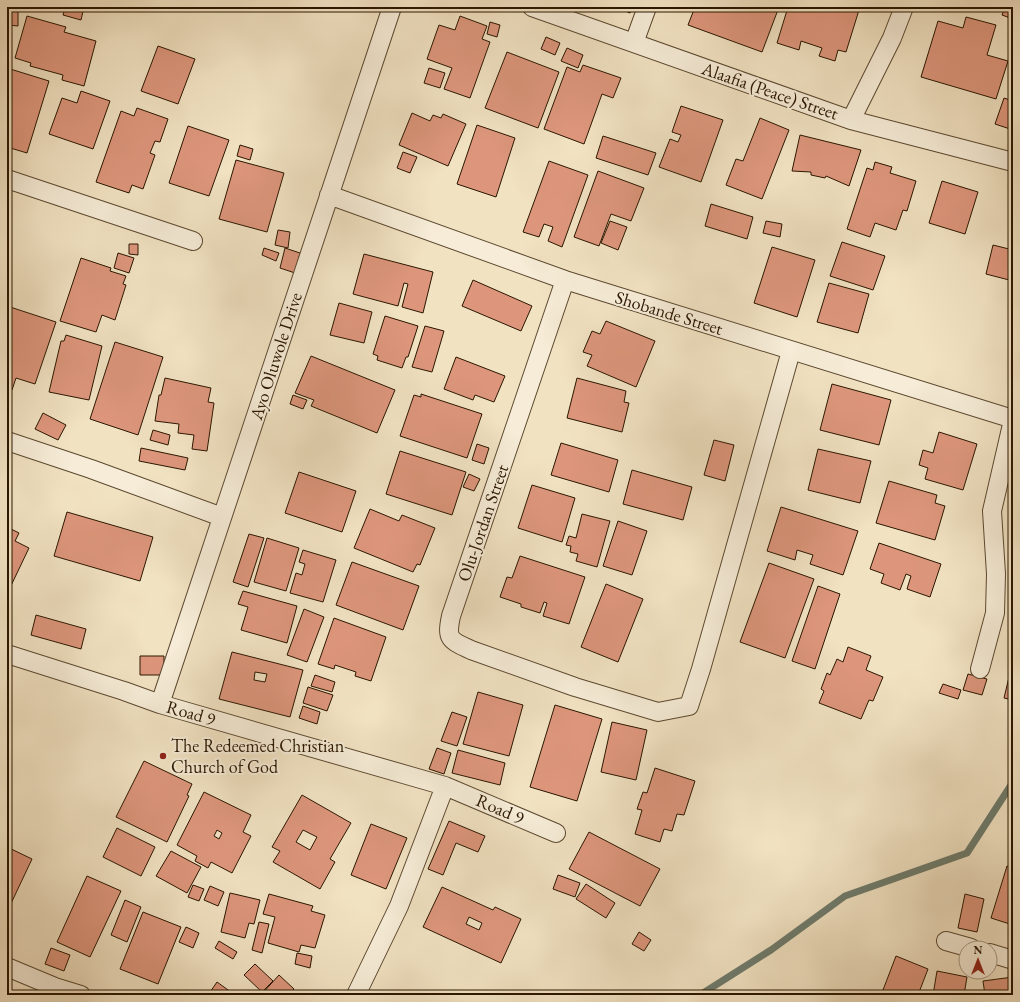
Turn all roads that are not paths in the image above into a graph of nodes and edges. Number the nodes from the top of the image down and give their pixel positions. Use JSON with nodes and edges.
{"nodes":[{"id":1,"x":392,"y":7,"type":"edge"},
{"id":2,"x":532,"y":7,"type":"edge"},
{"id":3,"x":647,"y":7,"type":"edge"},
{"id":4,"x":904,"y":7,"type":"edge"},
{"id":5,"x":634,"y":43,"type":"junction"},
{"id":6,"x":851,"y":120,"type":"junction"},
{"id":7,"x":1013,"y":162,"type":"edge"},
{"id":8,"x":7,"y":178,"type":"edge"},
{"id":9,"x":329,"y":195,"type":"junction"},
{"id":10,"x":193,"y":241,"type":"dead end"},
{"id":11,"x":565,"y":280,"type":"junction"},
{"id":12,"x":791,"y":351,"type":"junction"},
{"id":13,"x":1013,"y":420,"type":"edge"},
{"id":14,"x":7,"y":441,"type":"edge"},
{"id":15,"x":222,"y":517,"type":"junction"},
{"id":16,"x":7,"y":654,"type":"edge"},
{"id":17,"x":980,"y":669,"type":"dead end"},
{"id":18,"x":160,"y":704,"type":"junction"},
{"id":19,"x":445,"y":786,"type":"junction"},
{"id":20,"x":556,"y":833,"type":"dead end"},
{"id":21,"x":946,"y":941,"type":"dead end"},
{"id":22,"x":958,"y":944,"type":"edge"},
{"id":23,"x":998,"y":955,"type":"edge"},
{"id":24,"x":1013,"y":960,"type":"edge"},
{"id":25,"x":7,"y":967,"type":"edge"},
{"id":26,"x":81,"y":995,"type":"edge"},
{"id":27,"x":356,"y":995,"type":"edge"}],
"edges":[{"from":1,"to":9,"type":"street","name":"Ayo Oluwole Drive"},
{"from":2,"to":5,"type":"street","name":"Alaafia (Peace) Street"},
{"from":3,"to":5,"type":"street"},
{"from":4,"to":6,"type":"street"},
{"from":5,"to":6,"type":"street","name":"Alaafia (Peace) Street"},
{"from":6,"to":7,"type":"street","name":"Alaafia (Peace) Street"},
{"from":8,"to":10,"type":"street"},
{"from":9,"to":11,"type":"street","name":"Shobande Street"},
{"from":9,"to":15,"type":"street","name":"Ayo Oluwole Drive"},
{"from":11,"to":12,"type":"street","name":"Shobande Street"},
{"from":11,"to":12,"type":"street","name":"Olu-Jordan Street"},
{"from":12,"to":13,"type":"street","name":"Shobande Street"},
{"from":13,"to":17,"type":"street"},
{"from":14,"to":15,"type":"street"},
{"from":15,"to":18,"type":"street","name":"Ayo Oluwole Drive"},
{"from":16,"to":18,"type":"street","name":"Road 9"},
{"from":18,"to":19,"type":"street","name":"Road 9"},
{"from":19,"to":20,"type":"street","name":"Road 9"},
{"from":19,"to":27,"type":"street"},
{"from":21,"to":22,"type":"street"},
{"from":23,"to":24,"type":"street"},
{"from":25,"to":26,"type":"street"}]}
